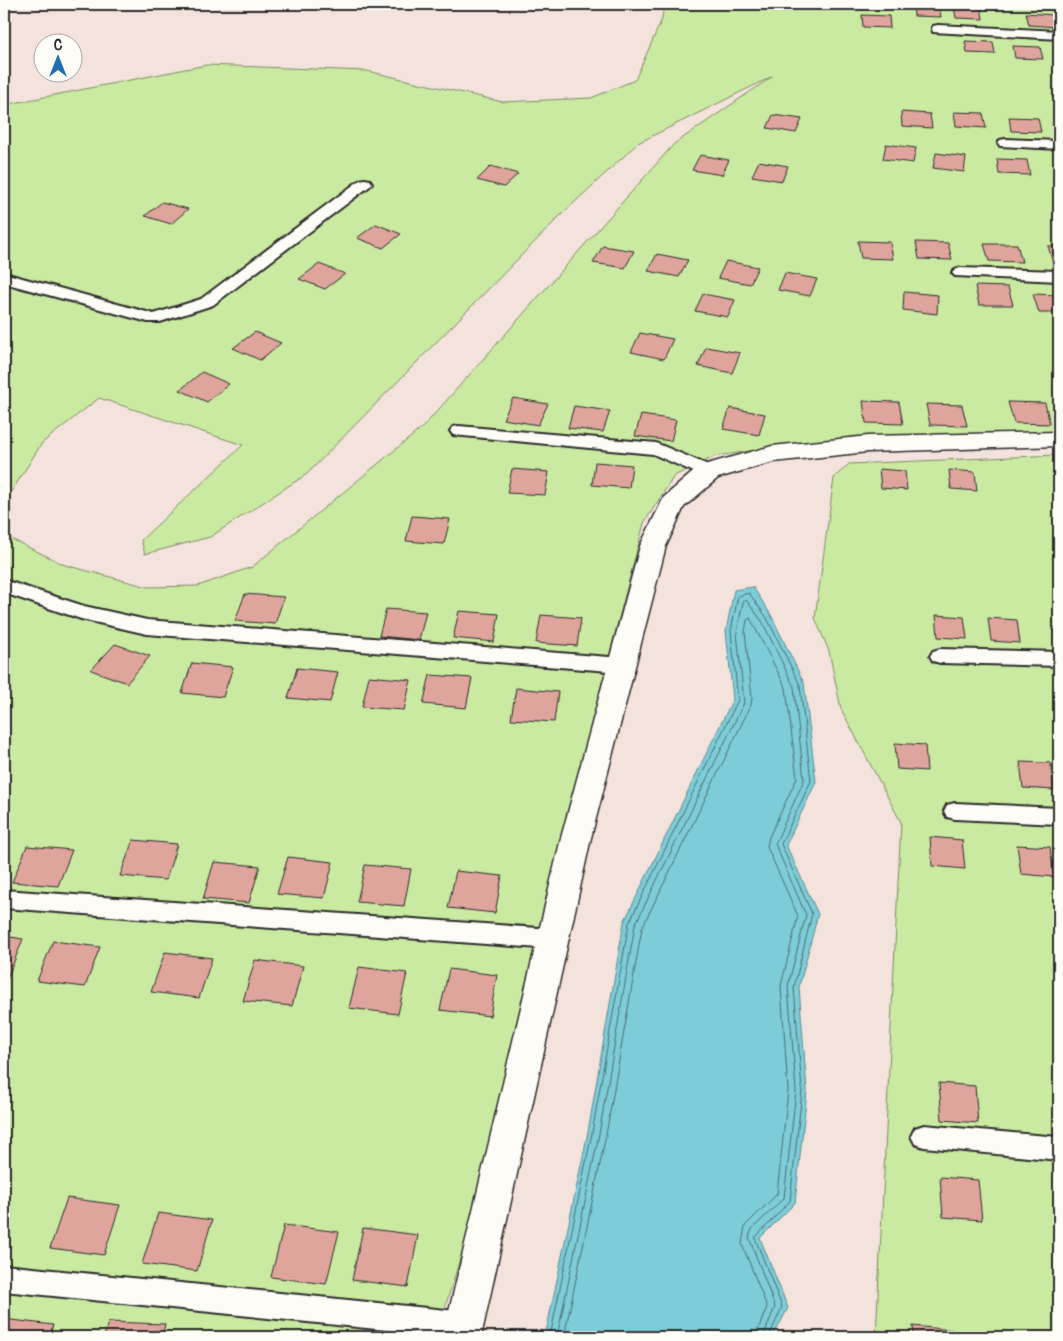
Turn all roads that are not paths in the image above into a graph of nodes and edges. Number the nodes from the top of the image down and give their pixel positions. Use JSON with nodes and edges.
{"nodes":[{"id":1,"x":938,"y":29,"type":"dead end"},
{"id":2,"x":1059,"y":35,"type":"edge"},
{"id":3,"x":1005,"y":143,"type":"dead end"},
{"id":4,"x":1059,"y":145,"type":"edge"},
{"id":5,"x":365,"y":183,"type":"dead end"},
{"id":6,"x":960,"y":273,"type":"dead end"},
{"id":7,"x":1059,"y":276,"type":"edge"},
{"id":8,"x":4,"y":278,"type":"edge"},
{"id":9,"x":459,"y":431,"type":"dead end"},
{"id":10,"x":1059,"y":439,"type":"edge"},
{"id":11,"x":709,"y":472,"type":"junction"},
{"id":12,"x":4,"y":586,"type":"edge"},
{"id":13,"x":940,"y":656,"type":"dead end"},
{"id":14,"x":1059,"y":659,"type":"edge"},
{"id":15,"x":622,"y":665,"type":"junction"},
{"id":16,"x":955,"y":811,"type":"dead end"},
{"id":17,"x":1059,"y":816,"type":"edge"},
{"id":18,"x":4,"y":899,"type":"edge"},
{"id":19,"x":554,"y":939,"type":"junction"},
{"id":20,"x":924,"y":1136,"type":"dead end"},
{"id":21,"x":1059,"y":1149,"type":"edge"},
{"id":22,"x":4,"y":1278,"type":"edge"},
{"id":23,"x":464,"y":1331,"type":"edge"}],
"edges":[{"from":1,"to":2,"type":"lane"},
{"from":3,"to":4,"type":"lane"},
{"from":5,"to":8,"type":"lane"},
{"from":6,"to":7,"type":"lane"},
{"from":9,"to":11,"type":"lane"},
{"from":10,"to":11,"type":"street"},
{"from":11,"to":15,"type":"street"},
{"from":12,"to":15,"type":"lane"},
{"from":13,"to":14,"type":"lane"},
{"from":15,"to":19,"type":"street"},
{"from":16,"to":17,"type":"lane"},
{"from":18,"to":19,"type":"lane"},
{"from":19,"to":23,"type":"street"},
{"from":20,"to":21,"type":"lane"},
{"from":22,"to":23,"type":"lane"}]}
